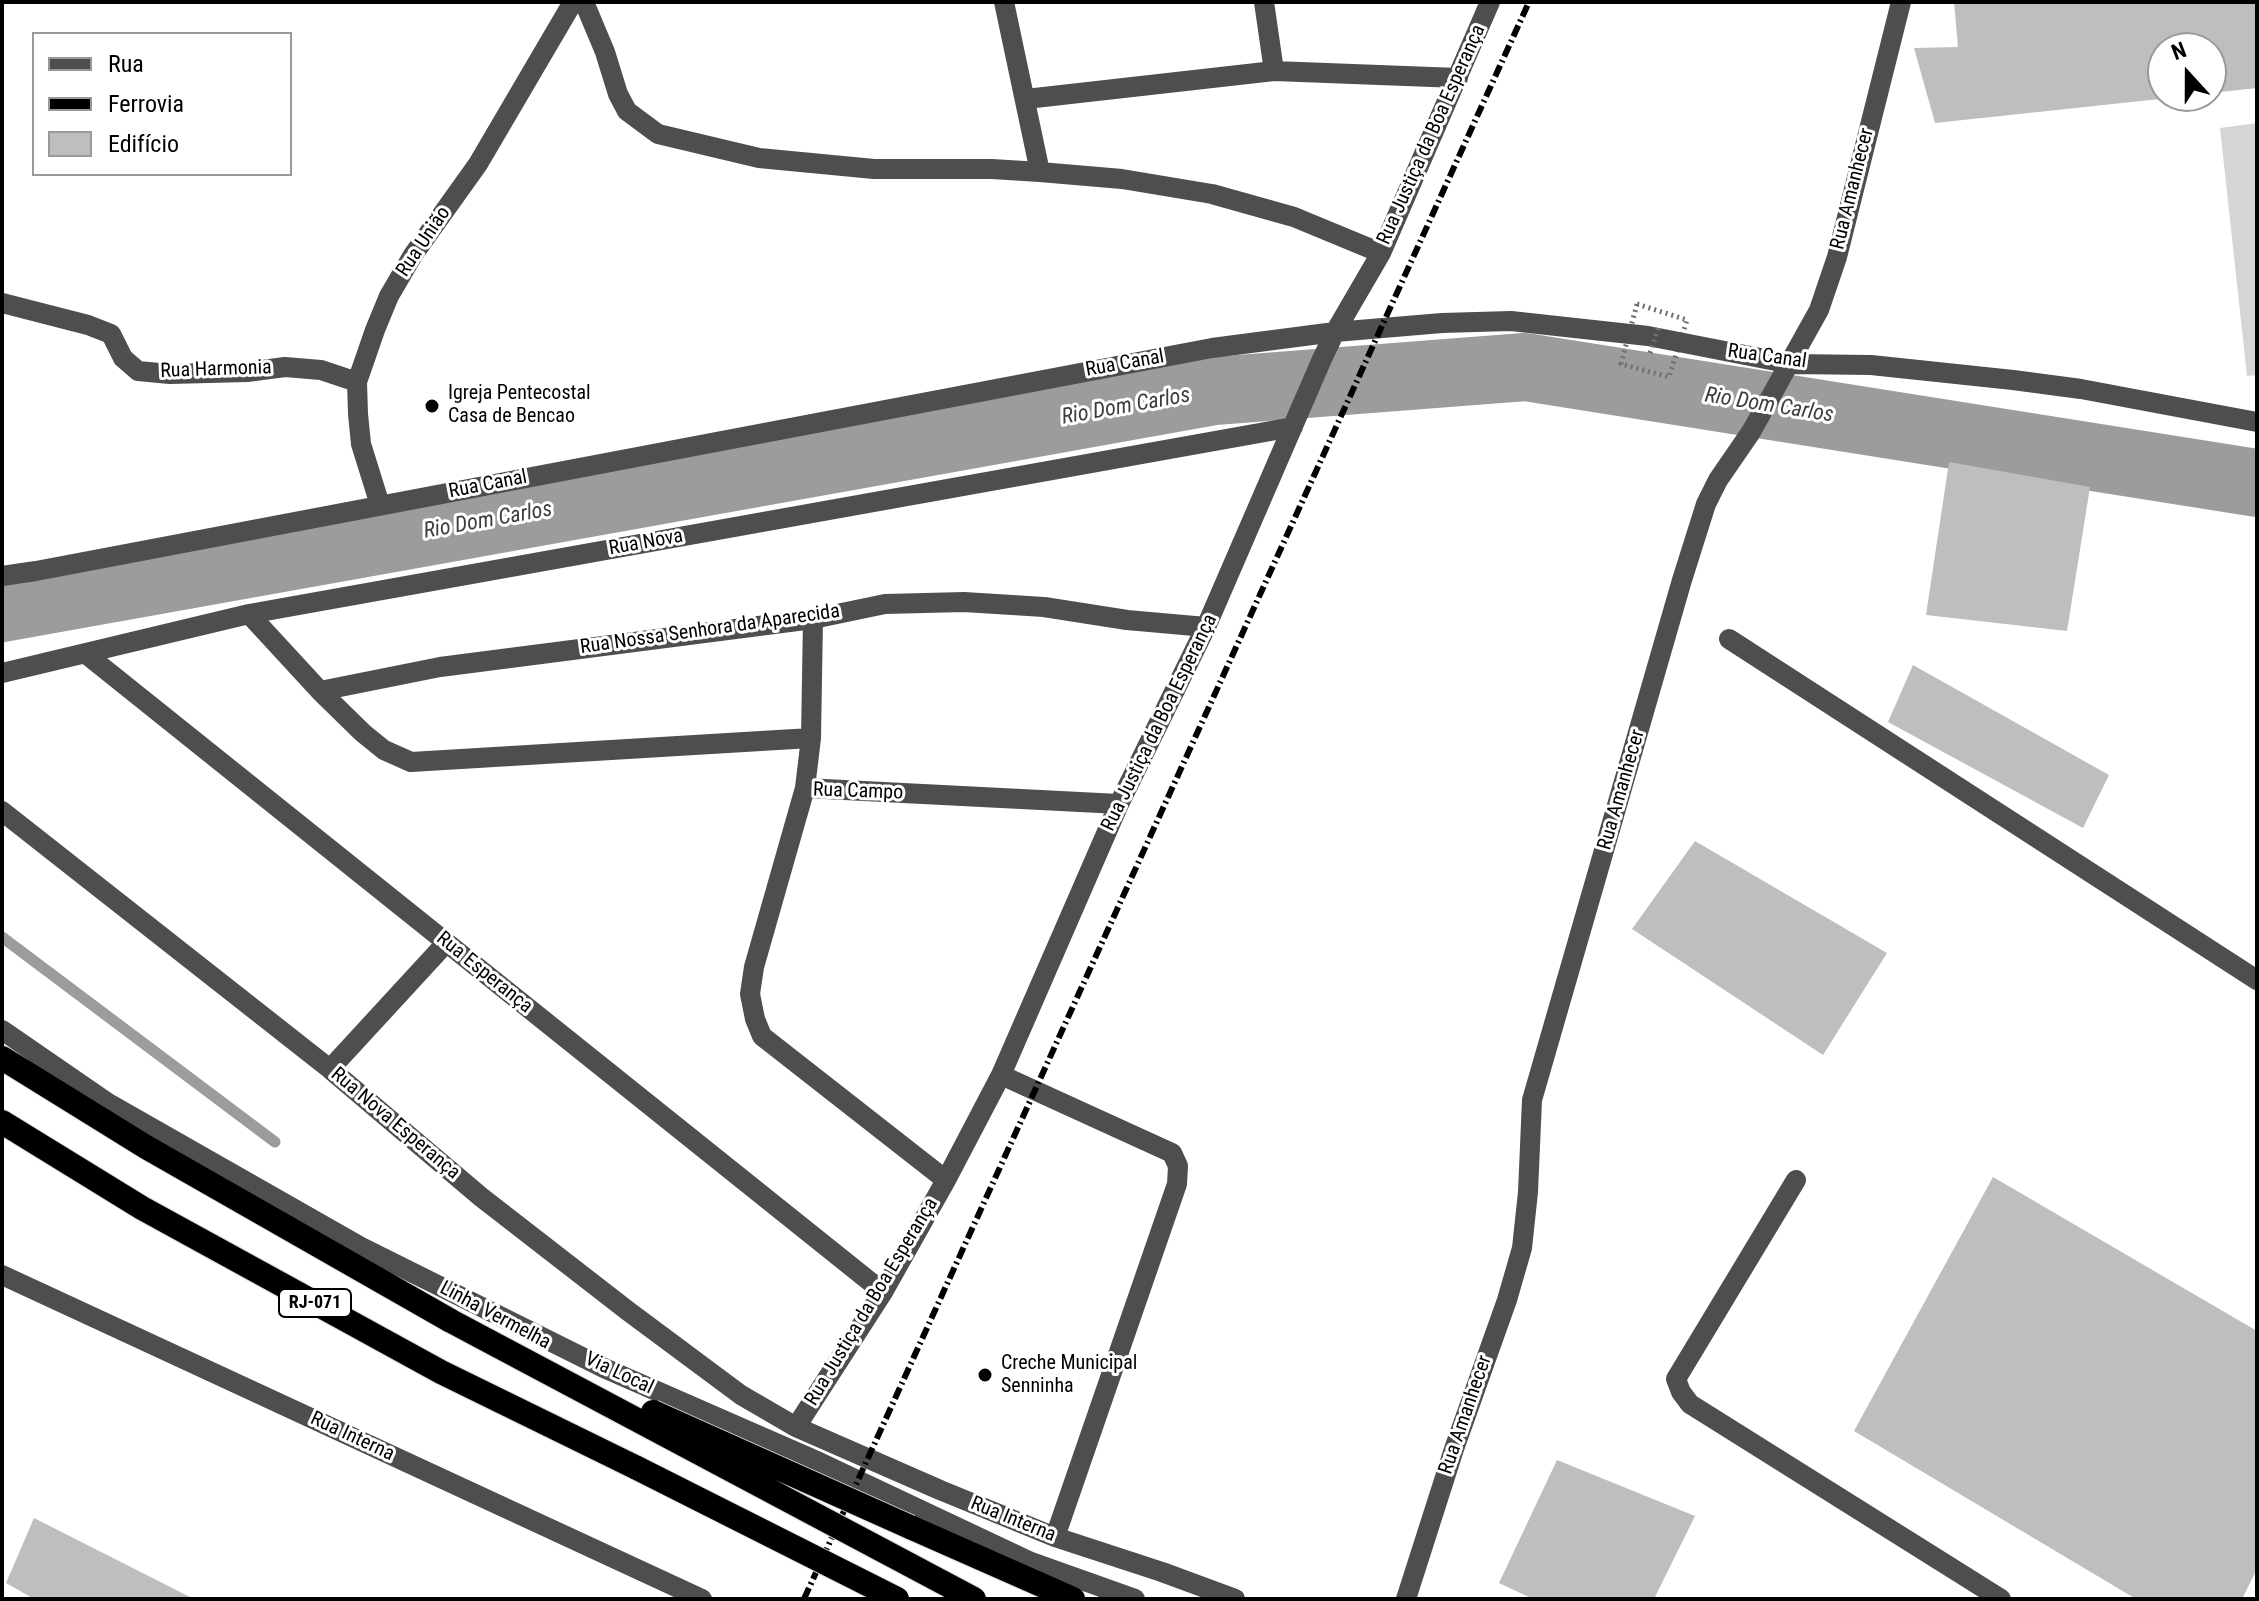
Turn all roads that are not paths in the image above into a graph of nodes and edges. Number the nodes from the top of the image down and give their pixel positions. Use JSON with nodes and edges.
{"nodes":[{"id":1,"x":573,"y":2,"type":"edge"},
{"id":2,"x":584,"y":2,"type":"edge"},
{"id":3,"x":1004,"y":2,"type":"edge"},
{"id":4,"x":1264,"y":2,"type":"edge"},
{"id":5,"x":1490,"y":2,"type":"edge"},
{"id":6,"x":1901,"y":2,"type":"edge"},
{"id":7,"x":1274,"y":71,"type":"junction"},
{"id":8,"x":1458,"y":78,"type":"junction"},
{"id":9,"x":1026,"y":99,"type":"junction"},
{"id":10,"x":1040,"y":172,"type":"junction"},
{"id":11,"x":1381,"y":253,"type":"junction"},
{"id":12,"x":2,"y":303,"type":"edge"},
{"id":13,"x":1335,"y":332,"type":"junction"},
{"id":14,"x":1791,"y":364,"type":"junction"},
{"id":15,"x":357,"y":382,"type":"junction"},
{"id":16,"x":2257,"y":422,"type":"edge"},
{"id":17,"x":1293,"y":427,"type":"junction"},
{"id":18,"x":380,"y":505,"type":"junction"},
{"id":19,"x":2,"y":576,"type":"edge"},
{"id":20,"x":249,"y":614,"type":"junction"},
{"id":21,"x":813,"y":619,"type":"junction"},
{"id":22,"x":1206,"y":627,"type":"junction"},
{"id":23,"x":1729,"y":639,"type":"dead end"},
{"id":24,"x":86,"y":654,"type":"junction"},
{"id":25,"x":2,"y":673,"type":"edge"},
{"id":26,"x":320,"y":691,"type":"junction"},
{"id":27,"x":811,"y":738,"type":"junction"},
{"id":28,"x":805,"y":788,"type":"junction"},
{"id":29,"x":1119,"y":804,"type":"junction"},
{"id":30,"x":2,"y":811,"type":"edge"},
{"id":31,"x":446,"y":943,"type":"junction"},
{"id":32,"x":2257,"y":980,"type":"edge"},
{"id":33,"x":2,"y":1030,"type":"edge"},
{"id":34,"x":2,"y":1058,"type":"edge"},
{"id":35,"x":330,"y":1069,"type":"junction"},
{"id":36,"x":1001,"y":1075,"type":"junction"},
{"id":37,"x":2,"y":1122,"type":"edge"},
{"id":38,"x":946,"y":1180,"type":"junction"},
{"id":39,"x":1796,"y":1180,"type":"dead end"},
{"id":40,"x":2,"y":1275,"type":"edge"},
{"id":41,"x":883,"y":1292,"type":"junction"},
{"id":42,"x":451,"y":1321,"type":"junction"},
{"id":43,"x":796,"y":1427,"type":"junction"},
{"id":44,"x":1055,"y":1537,"type":"junction"},
{"id":45,"x":702,"y":1599,"type":"edge"},
{"id":46,"x":897,"y":1599,"type":"edge"},
{"id":47,"x":974,"y":1599,"type":"edge"},
{"id":48,"x":1073,"y":1599,"type":"edge"},
{"id":49,"x":1135,"y":1599,"type":"edge"},
{"id":50,"x":1235,"y":1599,"type":"edge"},
{"id":51,"x":1406,"y":1599,"type":"edge"},
{"id":52,"x":2001,"y":1599,"type":"edge"}],
"edges":[{"from":1,"to":15,"type":"street","name":"Rua União"},
{"from":2,"to":10,"type":"street"},
{"from":3,"to":9,"type":"street"},
{"from":4,"to":7,"type":"street"},
{"from":5,"to":8,"type":"street","name":"Rua Justiça da Boa Esperança"},
{"from":6,"to":14,"type":"street","name":"Rua Amanhecer"},
{"from":7,"to":8,"type":"street"},
{"from":7,"to":9,"type":"street"},
{"from":8,"to":11,"type":"street","name":"Rua Justiça da Boa Esperança"},
{"from":9,"to":10,"type":"street"},
{"from":10,"to":11,"type":"street"},
{"from":11,"to":13,"type":"street","name":"Rua Justiça da Boa Esperança"},
{"from":12,"to":15,"type":"street","name":"Rua Harmonia"},
{"from":13,"to":14,"type":"street","name":"Rua Canal"},
{"from":13,"to":17,"type":"street","name":"Rua Justiça da Boa Esperança"},
{"from":13,"to":18,"type":"street","name":"Rua Canal"},
{"from":14,"to":16,"type":"street","name":"Rua Canal"},
{"from":14,"to":51,"type":"street","name":"Rua Amanhecer"},
{"from":15,"to":18,"type":"street","name":"Rua União"},
{"from":17,"to":20,"type":"street","name":"Rua Nova"},
{"from":17,"to":22,"type":"street","name":"Rua Justiça da Boa Esperança"},
{"from":18,"to":19,"type":"street","name":"Rua Canal"},
{"from":20,"to":24,"type":"street","name":"Rua Nova"},
{"from":20,"to":26,"type":"street"},
{"from":21,"to":22,"type":"street","name":"Rua Nossa Senhora da Aparecida"},
{"from":21,"to":26,"type":"street","name":"Rua Nossa Senhora da Aparecida"},
{"from":21,"to":27,"type":"street"},
{"from":22,"to":29,"type":"street","name":"Rua Justiça da Boa Esperança"},
{"from":23,"to":32,"type":"street"},
{"from":24,"to":25,"type":"street","name":"Rua Nova"},
{"from":24,"to":31,"type":"street","name":"Rua Esperança"},
{"from":26,"to":27,"type":"street"},
{"from":27,"to":28,"type":"street"},
{"from":28,"to":29,"type":"street","name":"Rua Campo"},
{"from":28,"to":38,"type":"street","name":"Rua Campo"},
{"from":29,"to":36,"type":"street","name":"Rua Justiça da Boa Esperança"},
{"from":30,"to":35,"type":"street","name":"Rua Nova Esperança"},
{"from":31,"to":35,"type":"street"},
{"from":31,"to":41,"type":"street","name":"Rua Esperança"},
{"from":33,"to":49,"type":"street","name":"Via Local"},
{"from":34,"to":42,"type":"highway","name":"Linha Vermelha","number":"RJ-071"},
{"from":35,"to":43,"type":"street","name":"Rua Nova Esperança"},
{"from":36,"to":38,"type":"street","name":"Rua Justiça da Boa Esperança"},
{"from":36,"to":44,"type":"street"},
{"from":37,"to":46,"type":"highway","number":"RJ-071","bridge":true},
{"from":38,"to":41,"type":"street","name":"Rua Justiça da Boa Esperança"},
{"from":39,"to":52,"type":"street"},
{"from":40,"to":45,"type":"street","name":"Rua Interna"},
{"from":41,"to":43,"type":"street","name":"Rua Justiça da Boa Esperança"},
{"from":42,"to":47,"type":"highway","name":"Linha Vermelha","number":"RJ-071","bridge":true},
{"from":42,"to":48,"type":"highway","bridge":true},
{"from":43,"to":44,"type":"street","name":"Rua Interna"},
{"from":44,"to":50,"type":"street","name":"Rua Interna"}]}
